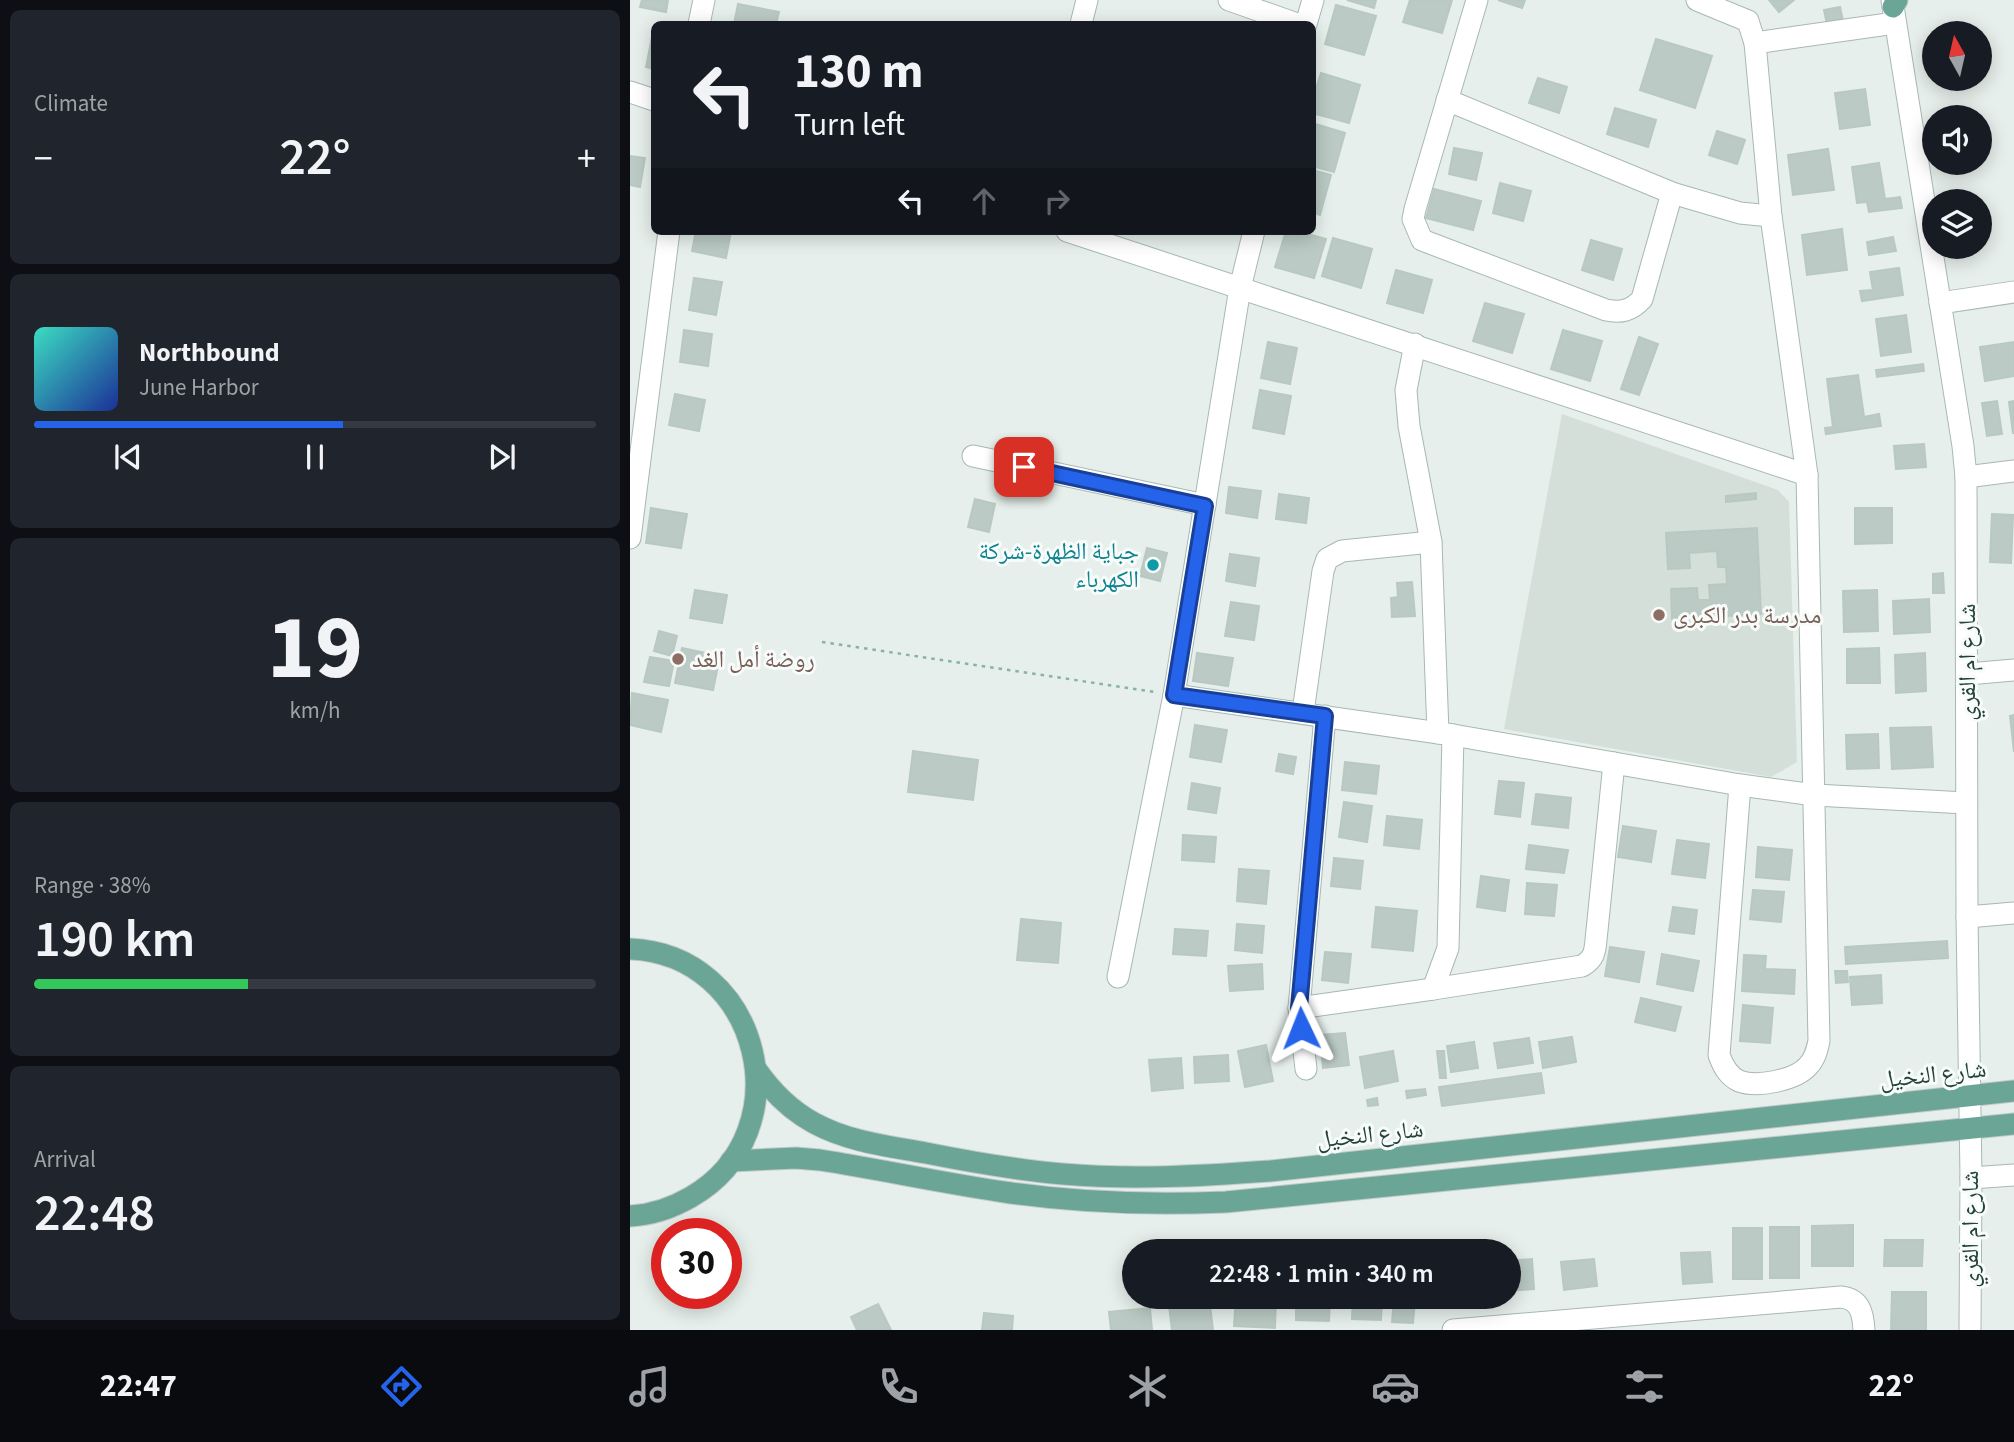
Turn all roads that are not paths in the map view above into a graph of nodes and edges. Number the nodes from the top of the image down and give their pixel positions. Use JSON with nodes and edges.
{"nodes":[{"id":1,"x":704,"y":0,"type":"edge"},
{"id":2,"x":1087,"y":0,"type":"edge"},
{"id":3,"x":1229,"y":0,"type":"edge"},
{"id":4,"x":1313,"y":0,"type":"edge"},
{"id":5,"x":1477,"y":0,"type":"edge"},
{"id":6,"x":1697,"y":0,"type":"edge"},
{"id":7,"x":1894,"y":8,"type":"edge"},
{"id":8,"x":700,"y":21,"type":"edge"},
{"id":9,"x":1082,"y":21,"type":"edge"},
{"id":10,"x":1288,"y":21,"type":"edge"},
{"id":11,"x":1307,"y":21,"type":"edge"},
{"id":12,"x":1755,"y":43,"type":"junction"},
{"id":13,"x":630,"y":92,"type":"edge"},
{"id":14,"x":651,"y":99,"type":"edge"},
{"id":15,"x":1447,"y":100,"type":"junction"},
{"id":16,"x":1672,"y":193,"type":"junction"},
{"id":17,"x":1771,"y":216,"type":"junction"},
{"id":18,"x":668,"y":235,"type":"edge"},
{"id":19,"x":1079,"y":235,"type":"edge"},
{"id":20,"x":1253,"y":235,"type":"edge"},
{"id":21,"x":1240,"y":288,"type":"junction"},
{"id":22,"x":2014,"y":292,"type":"edge"},
{"id":23,"x":1940,"y":303,"type":"junction"},
{"id":24,"x":1415,"y":344,"type":"junction"},
{"id":25,"x":973,"y":456,"type":"dead end"},
{"id":26,"x":2014,"y":471,"type":"edge"},
{"id":27,"x":1807,"y":475,"type":"junction"},
{"id":28,"x":1966,"y":477,"type":"junction"},
{"id":29,"x":1205,"y":506,"type":"junction"},
{"id":30,"x":630,"y":538,"type":"edge"},
{"id":31,"x":1431,"y":542,"type":"junction"},
{"id":32,"x":2014,"y":670,"type":"edge"},
{"id":33,"x":1968,"y":674,"type":"junction"},
{"id":34,"x":1174,"y":695,"type":"junction"},
{"id":35,"x":1303,"y":712,"type":"junction"},
{"id":36,"x":1325,"y":716,"type":"junction"},
{"id":37,"x":1445,"y":734,"type":"junction"},
{"id":38,"x":1614,"y":762,"type":"junction"},
{"id":39,"x":1740,"y":785,"type":"junction"},
{"id":40,"x":1815,"y":795,"type":"junction"},
{"id":41,"x":1966,"y":803,"type":"junction"},
{"id":42,"x":2014,"y":912,"type":"edge"},
{"id":43,"x":1967,"y":917,"type":"junction"},
{"id":44,"x":630,"y":949,"type":"edge"},
{"id":45,"x":1118,"y":977,"type":"dead end"},
{"id":46,"x":1433,"y":989,"type":"junction"},
{"id":47,"x":1299,"y":1008,"type":"junction"},
{"id":48,"x":757,"y":1069,"type":"junction"},
{"id":49,"x":1306,"y":1069,"type":"dead end"},
{"id":50,"x":2014,"y":1091,"type":"edge"},
{"id":51,"x":1969,"y":1096,"type":"junction"},
{"id":52,"x":2014,"y":1124,"type":"edge"},
{"id":53,"x":1970,"y":1129,"type":"junction"},
{"id":54,"x":731,"y":1161,"type":"junction"},
{"id":55,"x":2014,"y":1175,"type":"edge"},
{"id":56,"x":1971,"y":1178,"type":"junction"},
{"id":57,"x":630,"y":1216,"type":"edge"},
{"id":58,"x":1686,"y":1319,"type":"edge"},
{"id":59,"x":1484,"y":1328,"type":"edge"},
{"id":60,"x":1453,"y":1330,"type":"edge"},
{"id":61,"x":1864,"y":1330,"type":"edge"},
{"id":62,"x":1970,"y":1330,"type":"edge"}],
"edges":[{"from":1,"to":8,"type":"street"},
{"from":2,"to":9,"type":"street"},
{"from":3,"to":10,"type":"street"},
{"from":4,"to":11,"type":"street"},
{"from":5,"to":15,"type":"street"},
{"from":6,"to":12,"type":"street"},
{"from":7,"to":12,"type":"street"},
{"from":7,"to":23,"type":"street","name":"شارع ام القري"},
{"from":12,"to":17,"type":"street"},
{"from":13,"to":14,"type":"street"},
{"from":15,"to":16,"type":"street"},
{"from":15,"to":16,"type":"street"},
{"from":16,"to":17,"type":"street"},
{"from":17,"to":27,"type":"street"},
{"from":18,"to":30,"type":"street"},
{"from":19,"to":21,"type":"street"},
{"from":20,"to":21,"type":"street"},
{"from":21,"to":24,"type":"street"},
{"from":21,"to":29,"type":"street"},
{"from":22,"to":23,"type":"street"},
{"from":23,"to":28,"type":"street","name":"شارع ام القري"},
{"from":24,"to":27,"type":"street"},
{"from":24,"to":31,"type":"street"},
{"from":25,"to":29,"type":"street"},
{"from":26,"to":28,"type":"street"},
{"from":27,"to":40,"type":"street"},
{"from":28,"to":33,"type":"street","name":"شارع ام القري"},
{"from":29,"to":34,"type":"street"},
{"from":31,"to":35,"type":"street"},
{"from":31,"to":37,"type":"street"},
{"from":32,"to":33,"type":"street"},
{"from":33,"to":41,"type":"street","name":"شارع ام القري"},
{"from":34,"to":35,"type":"street"},
{"from":34,"to":45,"type":"street"},
{"from":35,"to":36,"type":"street"},
{"from":36,"to":37,"type":"street"},
{"from":36,"to":47,"type":"street"},
{"from":37,"to":38,"type":"street"},
{"from":37,"to":46,"type":"street"},
{"from":38,"to":39,"type":"street"},
{"from":38,"to":46,"type":"street"},
{"from":39,"to":40,"type":"street"},
{"from":39,"to":40,"type":"street"},
{"from":40,"to":41,"type":"street"},
{"from":41,"to":43,"type":"street","name":"شارع ام القري"},
{"from":42,"to":43,"type":"street"},
{"from":43,"to":51,"type":"street","name":"شارع ام القري"},
{"from":44,"to":48,"type":"main road"},
{"from":46,"to":47,"type":"street"},
{"from":47,"to":49,"type":"street"},
{"from":48,"to":51,"type":"main road","name":"شارع النخيل"},
{"from":48,"to":54,"type":"main road"},
{"from":50,"to":51,"type":"main road","name":"شارع النخيل"},
{"from":51,"to":53,"type":"street","name":"شارع ام القري"},
{"from":52,"to":53,"type":"main road"},
{"from":53,"to":54,"type":"main road"},
{"from":53,"to":56,"type":"street","name":"شارع ام القري"},
{"from":54,"to":57,"type":"main road"},
{"from":55,"to":56,"type":"street"},
{"from":56,"to":62,"type":"street","name":"شارع ام القري"},
{"from":58,"to":59,"type":"street"},
{"from":58,"to":61,"type":"street"},
{"from":59,"to":60,"type":"street"}]}
